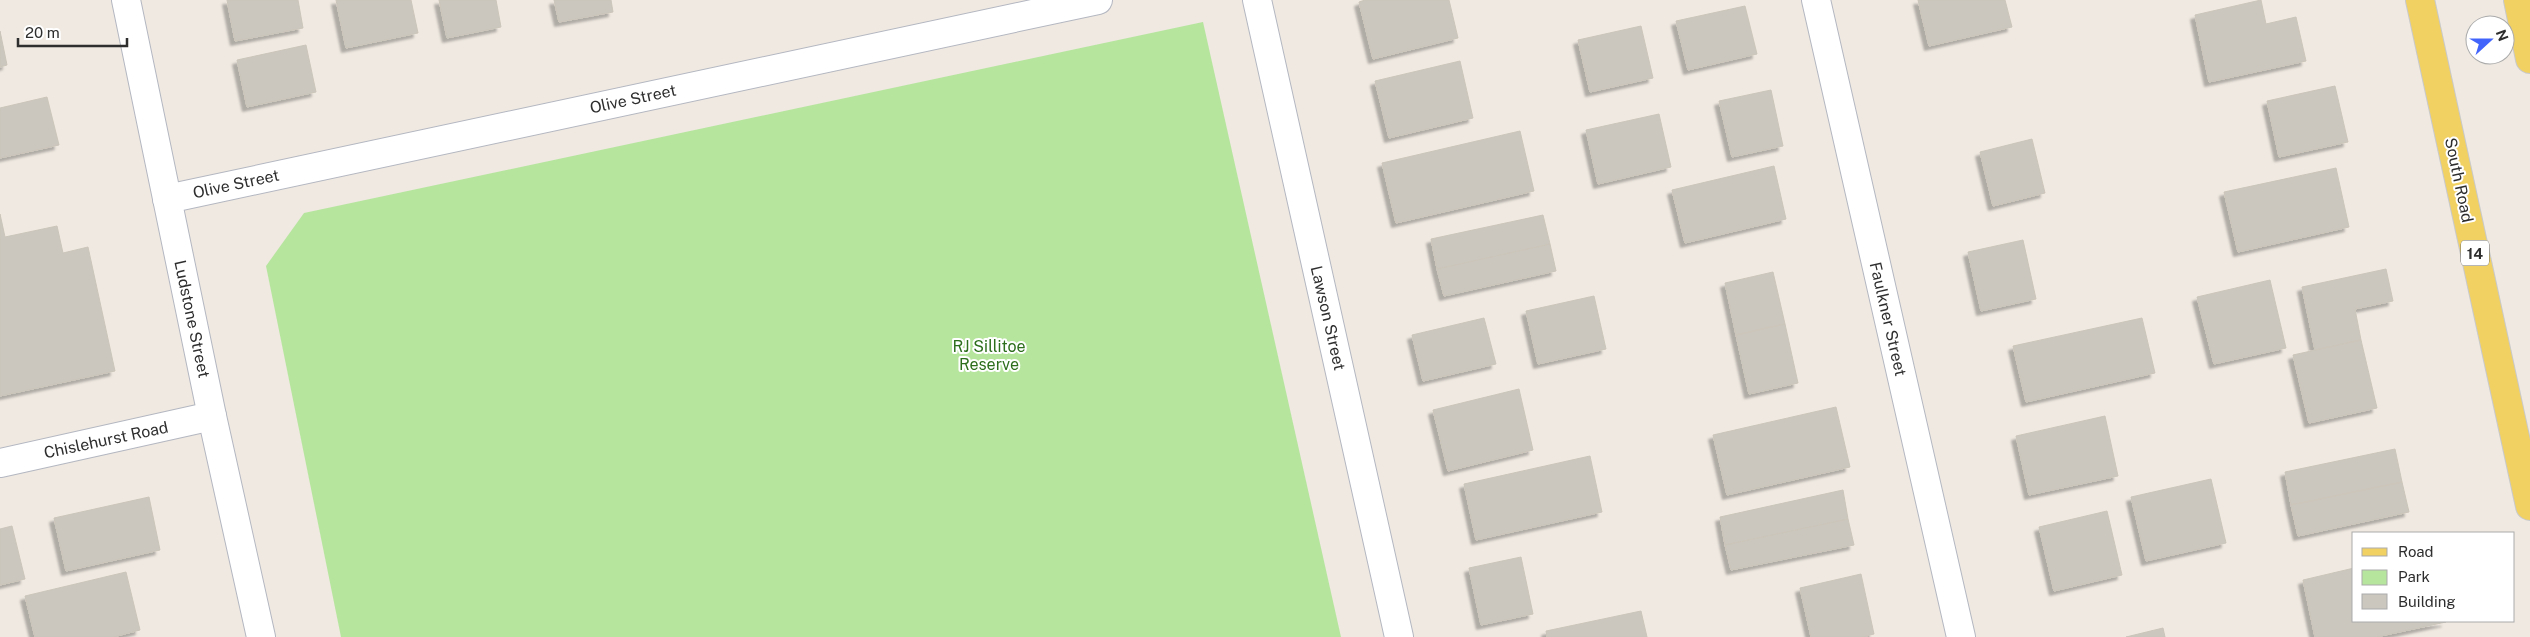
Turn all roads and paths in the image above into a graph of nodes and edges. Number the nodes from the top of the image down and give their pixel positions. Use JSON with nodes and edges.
{"nodes":[{"id":1,"x":126,"y":0,"type":"edge"},
{"id":2,"x":1098,"y":0,"type":"edge"},
{"id":3,"x":1257,"y":0,"type":"edge"},
{"id":4,"x":1816,"y":0,"type":"edge"},
{"id":5,"x":2420,"y":0,"type":"edge"},
{"id":6,"x":2518,"y":0,"type":"edge"},
{"id":7,"x":2530,"y":59,"type":"edge"},
{"id":8,"x":167,"y":199,"type":"junction"},
{"id":9,"x":212,"y":416,"type":"junction"},
{"id":10,"x":0,"y":463,"type":"edge"},
{"id":11,"x":2530,"y":506,"type":"edge"},
{"id":12,"x":261,"y":637,"type":"edge"},
{"id":13,"x":1400,"y":637,"type":"edge"},
{"id":14,"x":1960,"y":637,"type":"edge"}],
"edges":[{"from":1,"to":8,"type":"street","name":"Ludstone Street"},
{"from":2,"to":8,"type":"street","name":"Olive Street"},
{"from":3,"to":13,"type":"street","name":"Lawson Street"},
{"from":4,"to":14,"type":"street","name":"Faulkner Street"},
{"from":5,"to":11,"type":"main road","name":"South Road","number":"14"},
{"from":6,"to":7,"type":"main road"},
{"from":8,"to":9,"type":"street","name":"Ludstone Street"},
{"from":9,"to":10,"type":"street","name":"Chislehurst Road"},
{"from":9,"to":12,"type":"street","name":"Ludstone Street"}]}
